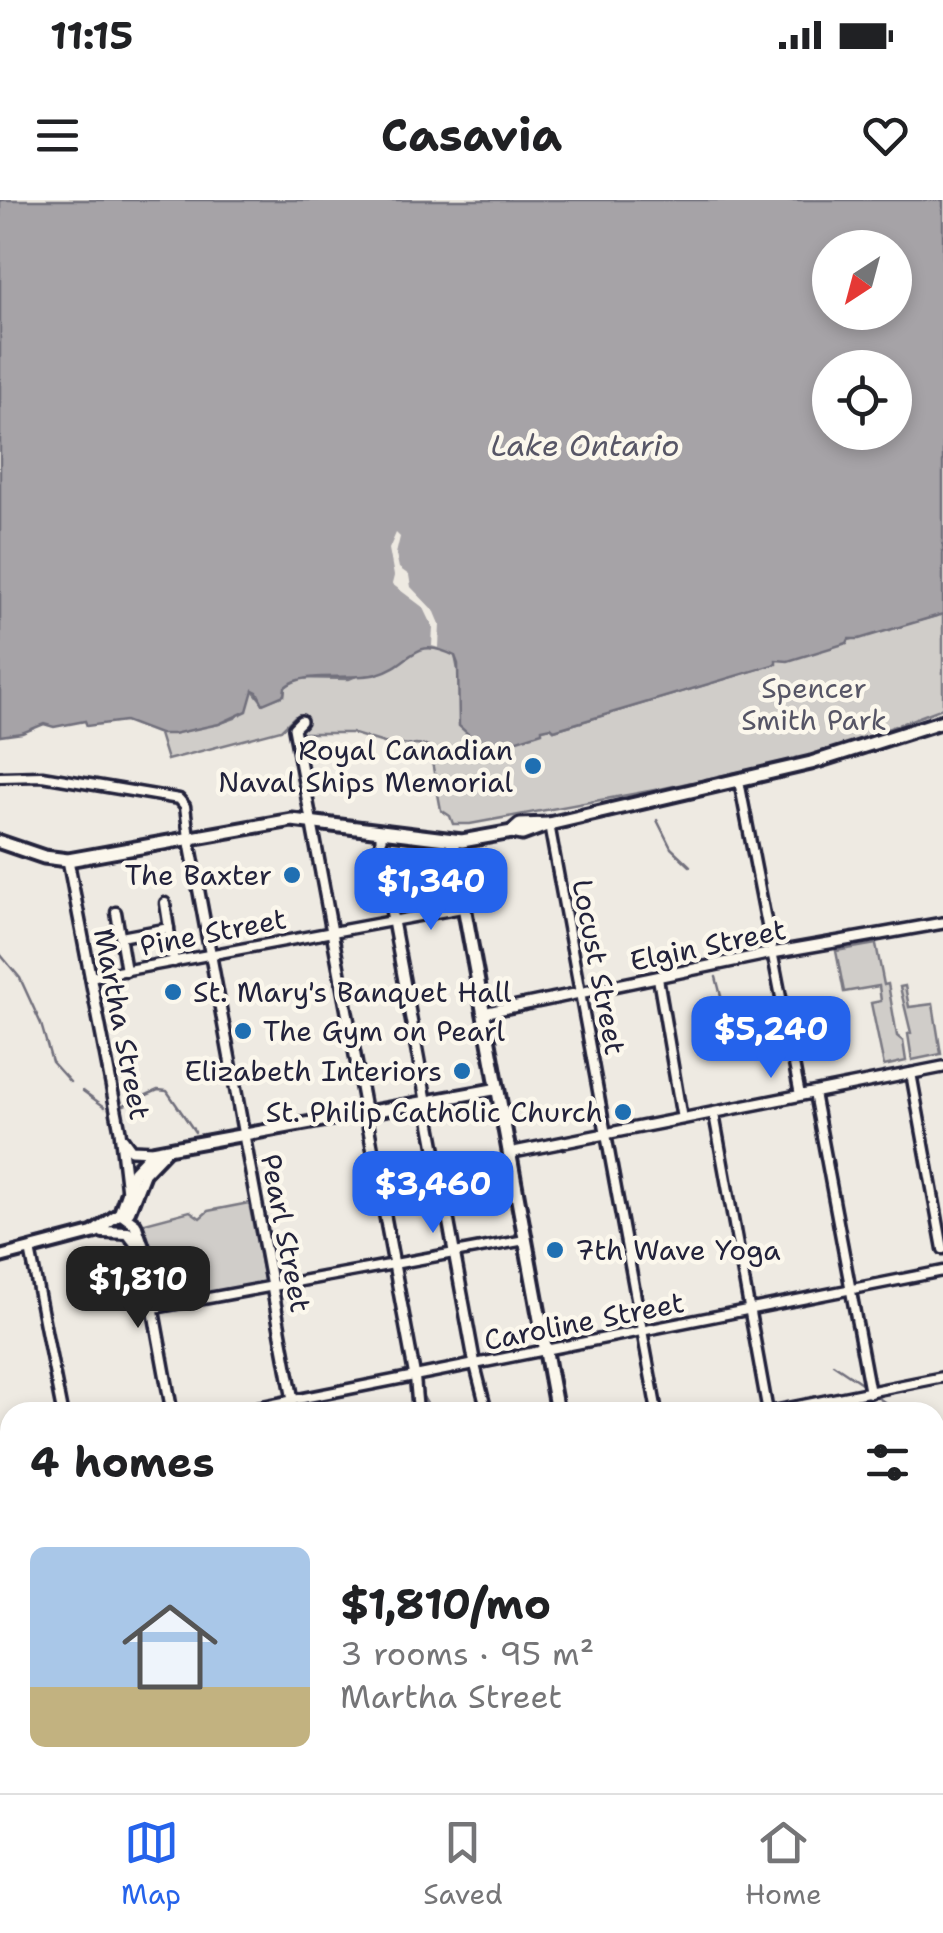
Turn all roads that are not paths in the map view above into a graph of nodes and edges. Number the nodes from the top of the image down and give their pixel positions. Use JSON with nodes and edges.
{"nodes":[{"id":1,"x":300,"y":721,"type":"dead end"},
{"id":2,"x":943,"y":722,"type":"edge"},
{"id":3,"x":0,"y":778,"type":"edge"},
{"id":4,"x":739,"y":780,"type":"junction"},
{"id":5,"x":310,"y":822,"type":"junction"},
{"id":6,"x":549,"y":824,"type":"junction"},
{"id":7,"x":382,"y":832,"type":"junction"},
{"id":8,"x":188,"y":838,"type":"junction"},
{"id":9,"x":452,"y":840,"type":"junction"},
{"id":10,"x":0,"y":842,"type":"edge"},
{"id":11,"x":68,"y":860,"type":"junction"},
{"id":12,"x":165,"y":903,"type":"dead end"},
{"id":13,"x":462,"y":908,"type":"junction"},
{"id":14,"x":116,"y":912,"type":"dead end"},
{"id":15,"x":393,"y":921,"type":"junction"},
{"id":16,"x":943,"y":924,"type":"edge"},
{"id":17,"x":169,"y":928,"type":"junction"},
{"id":18,"x":332,"y":932,"type":"junction"},
{"id":19,"x":121,"y":937,"type":"junction"},
{"id":20,"x":772,"y":953,"type":"junction"},
{"id":21,"x":211,"y":955,"type":"junction"},
{"id":22,"x":174,"y":962,"type":"junction"},
{"id":23,"x":126,"y":971,"type":"junction"},
{"id":24,"x":90,"y":978,"type":"junction"},
{"id":25,"x":658,"y":978,"type":"junction"},
{"id":26,"x":582,"y":995,"type":"junction"},
{"id":27,"x":483,"y":1013,"type":"junction"},
{"id":28,"x":943,"y":1067,"type":"edge"},
{"id":29,"x":911,"y":1073,"type":"junction"},
{"id":30,"x":496,"y":1089,"type":"junction"},
{"id":31,"x":814,"y":1092,"type":"junction"},
{"id":32,"x":800,"y":1094,"type":"junction"},
{"id":33,"x":428,"y":1100,"type":"junction"},
{"id":34,"x":364,"y":1112,"type":"junction"},
{"id":35,"x":714,"y":1114,"type":"junction"},
{"id":36,"x":682,"y":1119,"type":"junction"},
{"id":37,"x":120,"y":1131,"type":"junction"},
{"id":38,"x":607,"y":1134,"type":"junction"},
{"id":39,"x":245,"y":1136,"type":"junction"},
{"id":40,"x":167,"y":1149,"type":"junction"},
{"id":41,"x":154,"y":1151,"type":"junction"},
{"id":42,"x":509,"y":1153,"type":"junction"},
{"id":43,"x":128,"y":1196,"type":"junction"},
{"id":44,"x":123,"y":1215,"type":"junction"},
{"id":45,"x":98,"y":1232,"type":"junction"},
{"id":46,"x":525,"y":1240,"type":"junction"},
{"id":47,"x":30,"y":1249,"type":"junction"},
{"id":48,"x":943,"y":1249,"type":"edge"},
{"id":49,"x":143,"y":1253,"type":"junction"},
{"id":50,"x":456,"y":1253,"type":"junction"},
{"id":51,"x":0,"y":1257,"type":"edge"},
{"id":52,"x":393,"y":1264,"type":"junction"},
{"id":53,"x":943,"y":1271,"type":"edge"},
{"id":54,"x":274,"y":1287,"type":"junction"},
{"id":55,"x":851,"y":1290,"type":"junction"},
{"id":56,"x":154,"y":1308,"type":"junction"},
{"id":57,"x":750,"y":1311,"type":"junction"},
{"id":58,"x":644,"y":1333,"type":"junction"},
{"id":59,"x":545,"y":1352,"type":"junction"},
{"id":60,"x":476,"y":1365,"type":"junction"},
{"id":61,"x":415,"y":1377,"type":"junction"},
{"id":62,"x":943,"y":1377,"type":"edge"},
{"id":63,"x":870,"y":1392,"type":"junction"},
{"id":64,"x":293,"y":1400,"type":"junction"},
{"id":65,"x":60,"y":1402,"type":"edge"},
{"id":66,"x":173,"y":1402,"type":"edge"},
{"id":67,"x":283,"y":1402,"type":"edge"},
{"id":68,"x":417,"y":1402,"type":"edge"},
{"id":69,"x":485,"y":1402,"type":"edge"},
{"id":70,"x":555,"y":1402,"type":"edge"},
{"id":71,"x":655,"y":1402,"type":"edge"},
{"id":72,"x":766,"y":1402,"type":"edge"},
{"id":73,"x":819,"y":1402,"type":"edge"}],
"edges":[{"from":1,"to":5,"type":"street"},
{"from":2,"to":4,"type":"main road"},
{"from":3,"to":8,"type":"street"},
{"from":4,"to":6,"type":"main road"},
{"from":4,"to":20,"type":"street"},
{"from":5,"to":7,"type":"main road"},
{"from":5,"to":8,"type":"main road"},
{"from":5,"to":18,"type":"street"},
{"from":6,"to":9,"type":"main road"},
{"from":6,"to":26,"type":"street","name":"Locust Street"},
{"from":7,"to":9,"type":"main road"},
{"from":7,"to":15,"type":"street"},
{"from":8,"to":11,"type":"main road"},
{"from":8,"to":21,"type":"street","name":"Pearl Street"},
{"from":9,"to":13,"type":"main road"},
{"from":10,"to":11,"type":"main road"},
{"from":11,"to":24,"type":"street","name":"Martha Street"},
{"from":12,"to":17,"type":"street"},
{"from":13,"to":15,"type":"street","name":"Pine Street"},
{"from":13,"to":27,"type":"main road"},
{"from":14,"to":19,"type":"street"},
{"from":15,"to":18,"type":"street","name":"Pine Street"},
{"from":15,"to":33,"type":"street"},
{"from":16,"to":20,"type":"street","name":"Elgin Street"},
{"from":17,"to":19,"type":"street"},
{"from":17,"to":22,"type":"street"},
{"from":18,"to":21,"type":"street","name":"Pine Street"},
{"from":18,"to":34,"type":"street"},
{"from":19,"to":23,"type":"street"},
{"from":20,"to":25,"type":"street","name":"Elgin Street"},
{"from":20,"to":32,"type":"street"},
{"from":21,"to":22,"type":"street","name":"Pine Street"},
{"from":21,"to":39,"type":"street","name":"Pearl Street"},
{"from":22,"to":23,"type":"street","name":"Pine Street"},
{"from":23,"to":24,"type":"street","name":"Pine Street"},
{"from":24,"to":37,"type":"street","name":"Martha Street"},
{"from":25,"to":26,"type":"street","name":"Elgin Street"},
{"from":25,"to":36,"type":"street"},
{"from":26,"to":27,"type":"street","name":"Elgin Street"},
{"from":26,"to":38,"type":"street","name":"Locust Street"},
{"from":27,"to":30,"type":"main road"},
{"from":28,"to":29,"type":"street"},
{"from":29,"to":31,"type":"street"},
{"from":29,"to":48,"type":"street"},
{"from":30,"to":33,"type":"main road"},
{"from":30,"to":42,"type":"main road"},
{"from":31,"to":32,"type":"street"},
{"from":31,"to":55,"type":"street"},
{"from":32,"to":35,"type":"street"},
{"from":33,"to":34,"type":"main road"},
{"from":33,"to":50,"type":"street"},
{"from":34,"to":39,"type":"main road"},
{"from":34,"to":52,"type":"street"},
{"from":35,"to":36,"type":"street"},
{"from":35,"to":57,"type":"street"},
{"from":36,"to":38,"type":"street"},
{"from":37,"to":41,"type":"street"},
{"from":37,"to":43,"type":"street","name":"Martha Street"},
{"from":38,"to":42,"type":"street"},
{"from":38,"to":58,"type":"street","name":"Locust Street"},
{"from":39,"to":40,"type":"main road"},
{"from":39,"to":54,"type":"street","name":"Pearl Street"},
{"from":40,"to":41,"type":"main road"},
{"from":40,"to":44,"type":"main road"},
{"from":41,"to":43,"type":"main road"},
{"from":42,"to":46,"type":"main road"},
{"from":43,"to":44,"type":"main road"},
{"from":44,"to":45,"type":"main road"},
{"from":44,"to":49,"type":"main road"},
{"from":45,"to":47,"type":"main road"},
{"from":45,"to":49,"type":"main road"},
{"from":46,"to":50,"type":"street"},
{"from":46,"to":59,"type":"main road"},
{"from":47,"to":51,"type":"main road"},
{"from":47,"to":65,"type":"street"},
{"from":49,"to":56,"type":"street"},
{"from":50,"to":52,"type":"street"},
{"from":50,"to":60,"type":"street"},
{"from":52,"to":54,"type":"street"},
{"from":52,"to":61,"type":"street"},
{"from":53,"to":55,"type":"street","name":"Caroline Street"},
{"from":54,"to":56,"type":"street"},
{"from":54,"to":64,"type":"street","name":"Pearl Street"},
{"from":55,"to":57,"type":"street","name":"Caroline Street"},
{"from":55,"to":63,"type":"street"},
{"from":56,"to":66,"type":"street"},
{"from":57,"to":58,"type":"street","name":"Caroline Street"},
{"from":57,"to":72,"type":"street"},
{"from":58,"to":59,"type":"street","name":"Caroline Street"},
{"from":58,"to":71,"type":"street","name":"Locust Street"},
{"from":59,"to":60,"type":"street","name":"Caroline Street"},
{"from":59,"to":70,"type":"main road"},
{"from":60,"to":61,"type":"street","name":"Caroline Street"},
{"from":60,"to":69,"type":"street"},
{"from":61,"to":64,"type":"street","name":"Caroline Street"},
{"from":61,"to":68,"type":"street"},
{"from":62,"to":63,"type":"street"},
{"from":63,"to":73,"type":"street"},
{"from":64,"to":67,"type":"street","name":"Caroline Street"}]}
